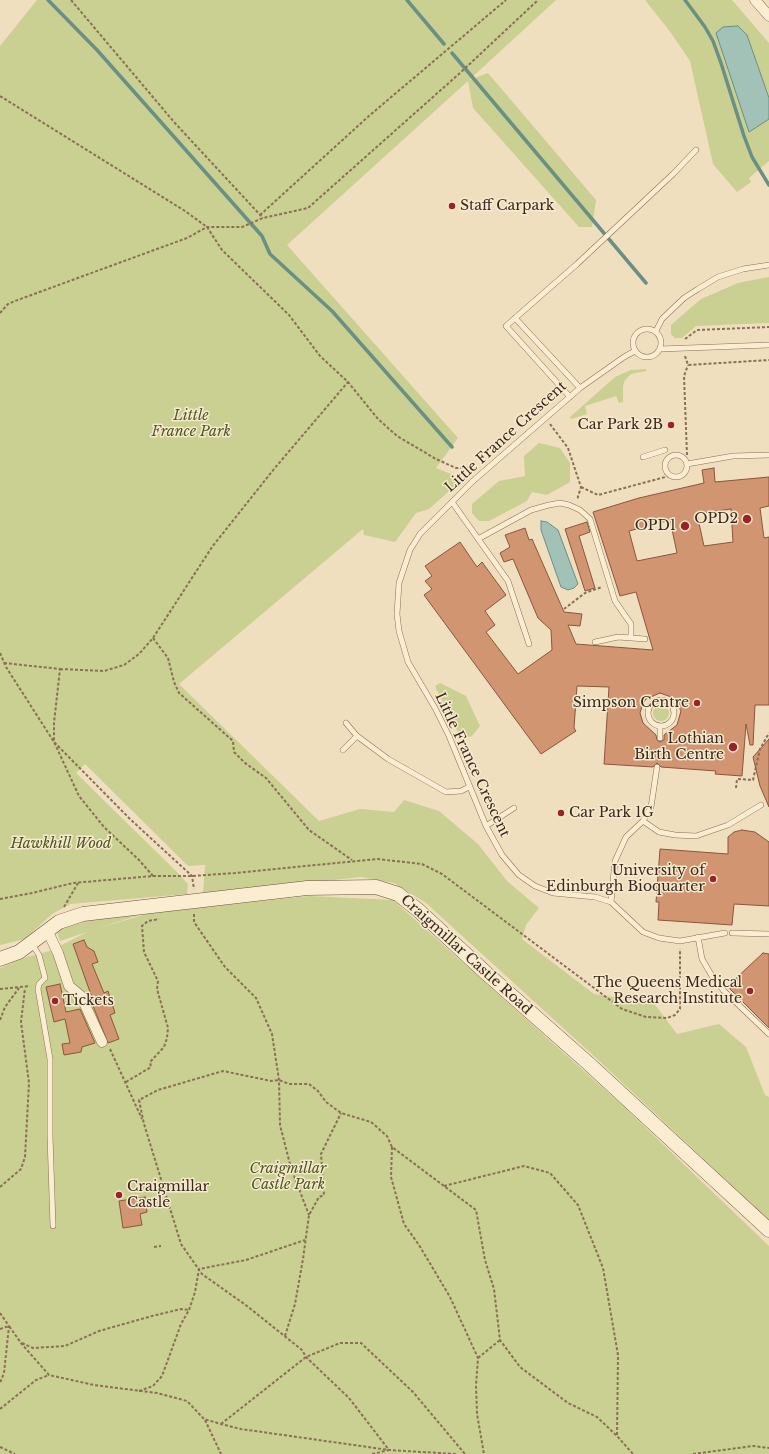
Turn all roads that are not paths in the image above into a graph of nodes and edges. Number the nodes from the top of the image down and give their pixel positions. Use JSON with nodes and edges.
{"nodes":[{"id":1,"x":755,"y":0,"type":"edge"},
{"id":2,"x":769,"y":16,"type":"edge"},
{"id":3,"x":696,"y":150,"type":"dead end"},
{"id":4,"x":769,"y":265,"type":"edge"},
{"id":5,"x":515,"y":318,"type":"junction"},
{"id":6,"x":656,"y":331,"type":"junction"},
{"id":7,"x":769,"y":345,"type":"edge"},
{"id":8,"x":660,"y":349,"type":"junction"},
{"id":9,"x":636,"y":351,"type":"junction"},
{"id":10,"x":580,"y":388,"type":"junction"},
{"id":11,"x":570,"y":396,"type":"junction"},
{"id":12,"x":665,"y":450,"type":"dead end"},
{"id":13,"x":769,"y":455,"type":"edge"},
{"id":14,"x":643,"y":457,"type":"dead end"},
{"id":15,"x":687,"y":464,"type":"junction"},
{"id":16,"x":452,"y":502,"type":"junction"},
{"id":17,"x":478,"y":539,"type":"junction"},
{"id":18,"x":630,"y":638,"type":"junction"},
{"id":19,"x":645,"y":639,"type":"dead end"},
{"id":20,"x":595,"y":642,"type":"dead end"},
{"id":21,"x":529,"y":644,"type":"dead end"},
{"id":22,"x":346,"y":723,"type":"dead end"},
{"id":23,"x":660,"y":726,"type":"junction"},
{"id":24,"x":357,"y":736,"type":"junction"},
{"id":25,"x":660,"y":738,"type":"dead end"},
{"id":26,"x":343,"y":750,"type":"dead end"},
{"id":27,"x":657,"y":767,"type":"dead end"},
{"id":28,"x":469,"y":787,"type":"junction"},
{"id":29,"x":761,"y":805,"type":"dead end"},
{"id":30,"x":514,"y":808,"type":"dead end"},
{"id":31,"x":643,"y":821,"type":"junction"},
{"id":32,"x":486,"y":826,"type":"junction"},
{"id":33,"x":611,"y":902,"type":"junction"},
{"id":34,"x":47,"y":930,"type":"junction"},
{"id":35,"x":725,"y":933,"type":"dead end"},
{"id":36,"x":732,"y":933,"type":"dead end"},
{"id":37,"x":769,"y":934,"type":"edge"},
{"id":38,"x":698,"y":937,"type":"junction"},
{"id":39,"x":31,"y":943,"type":"junction"},
{"id":40,"x":0,"y":959,"type":"edge"},
{"id":41,"x":769,"y":1034,"type":"edge"},
{"id":42,"x":102,"y":1042,"type":"road end"},
{"id":43,"x":53,"y":1226,"type":"dead end"},
{"id":44,"x":769,"y":1230,"type":"edge"}],
"edges":[{"from":1,"to":2,"type":"street"},
{"from":3,"to":5,"type":"lane"},
{"from":4,"to":6,"type":"lane"},
{"from":5,"to":10,"type":"lane"},
{"from":5,"to":11,"type":"lane"},
{"from":6,"to":8,"type":"lane"},
{"from":6,"to":9,"type":"lane"},
{"from":7,"to":8,"type":"lane"},
{"from":8,"to":9,"type":"lane"},
{"from":9,"to":10,"type":"lane","name":"Little France Crescent"},
{"from":10,"to":11,"type":"lane","name":"Little France Crescent"},
{"from":11,"to":16,"type":"lane","name":"Little France Crescent"},
{"from":12,"to":14,"type":"lane"},
{"from":13,"to":15,"type":"lane"},
{"from":15,"to":15,"type":"lane"},
{"from":16,"to":17,"type":"lane"},
{"from":16,"to":28,"type":"lane","name":"Little France Crescent"},
{"from":17,"to":18,"type":"lane"},
{"from":17,"to":21,"type":"lane"},
{"from":18,"to":19,"type":"lane"},
{"from":18,"to":20,"type":"lane"},
{"from":22,"to":24,"type":"lane"},
{"from":23,"to":23,"type":"lane"},
{"from":23,"to":25,"type":"lane"},
{"from":24,"to":26,"type":"lane"},
{"from":24,"to":28,"type":"lane"},
{"from":27,"to":31,"type":"lane"},
{"from":28,"to":32,"type":"lane","name":"Little France Crescent"},
{"from":29,"to":31,"type":"lane"},
{"from":30,"to":32,"type":"lane"},
{"from":31,"to":33,"type":"lane"},
{"from":32,"to":33,"type":"lane","name":"Little France Crescent"},
{"from":33,"to":38,"type":"lane","name":"Little France Crescent"},
{"from":34,"to":39,"type":"street","name":"Craigmillar Castle Road"},
{"from":34,"to":42,"type":"street"},
{"from":34,"to":44,"type":"street","name":"Craigmillar Castle Road"},
{"from":35,"to":38,"type":"lane","name":"Little France Crescent"},
{"from":36,"to":37,"type":"lane"},
{"from":38,"to":41,"type":"lane"},
{"from":39,"to":40,"type":"street","name":"Craigmillar Castle Road"},
{"from":39,"to":43,"type":"lane"}]}
